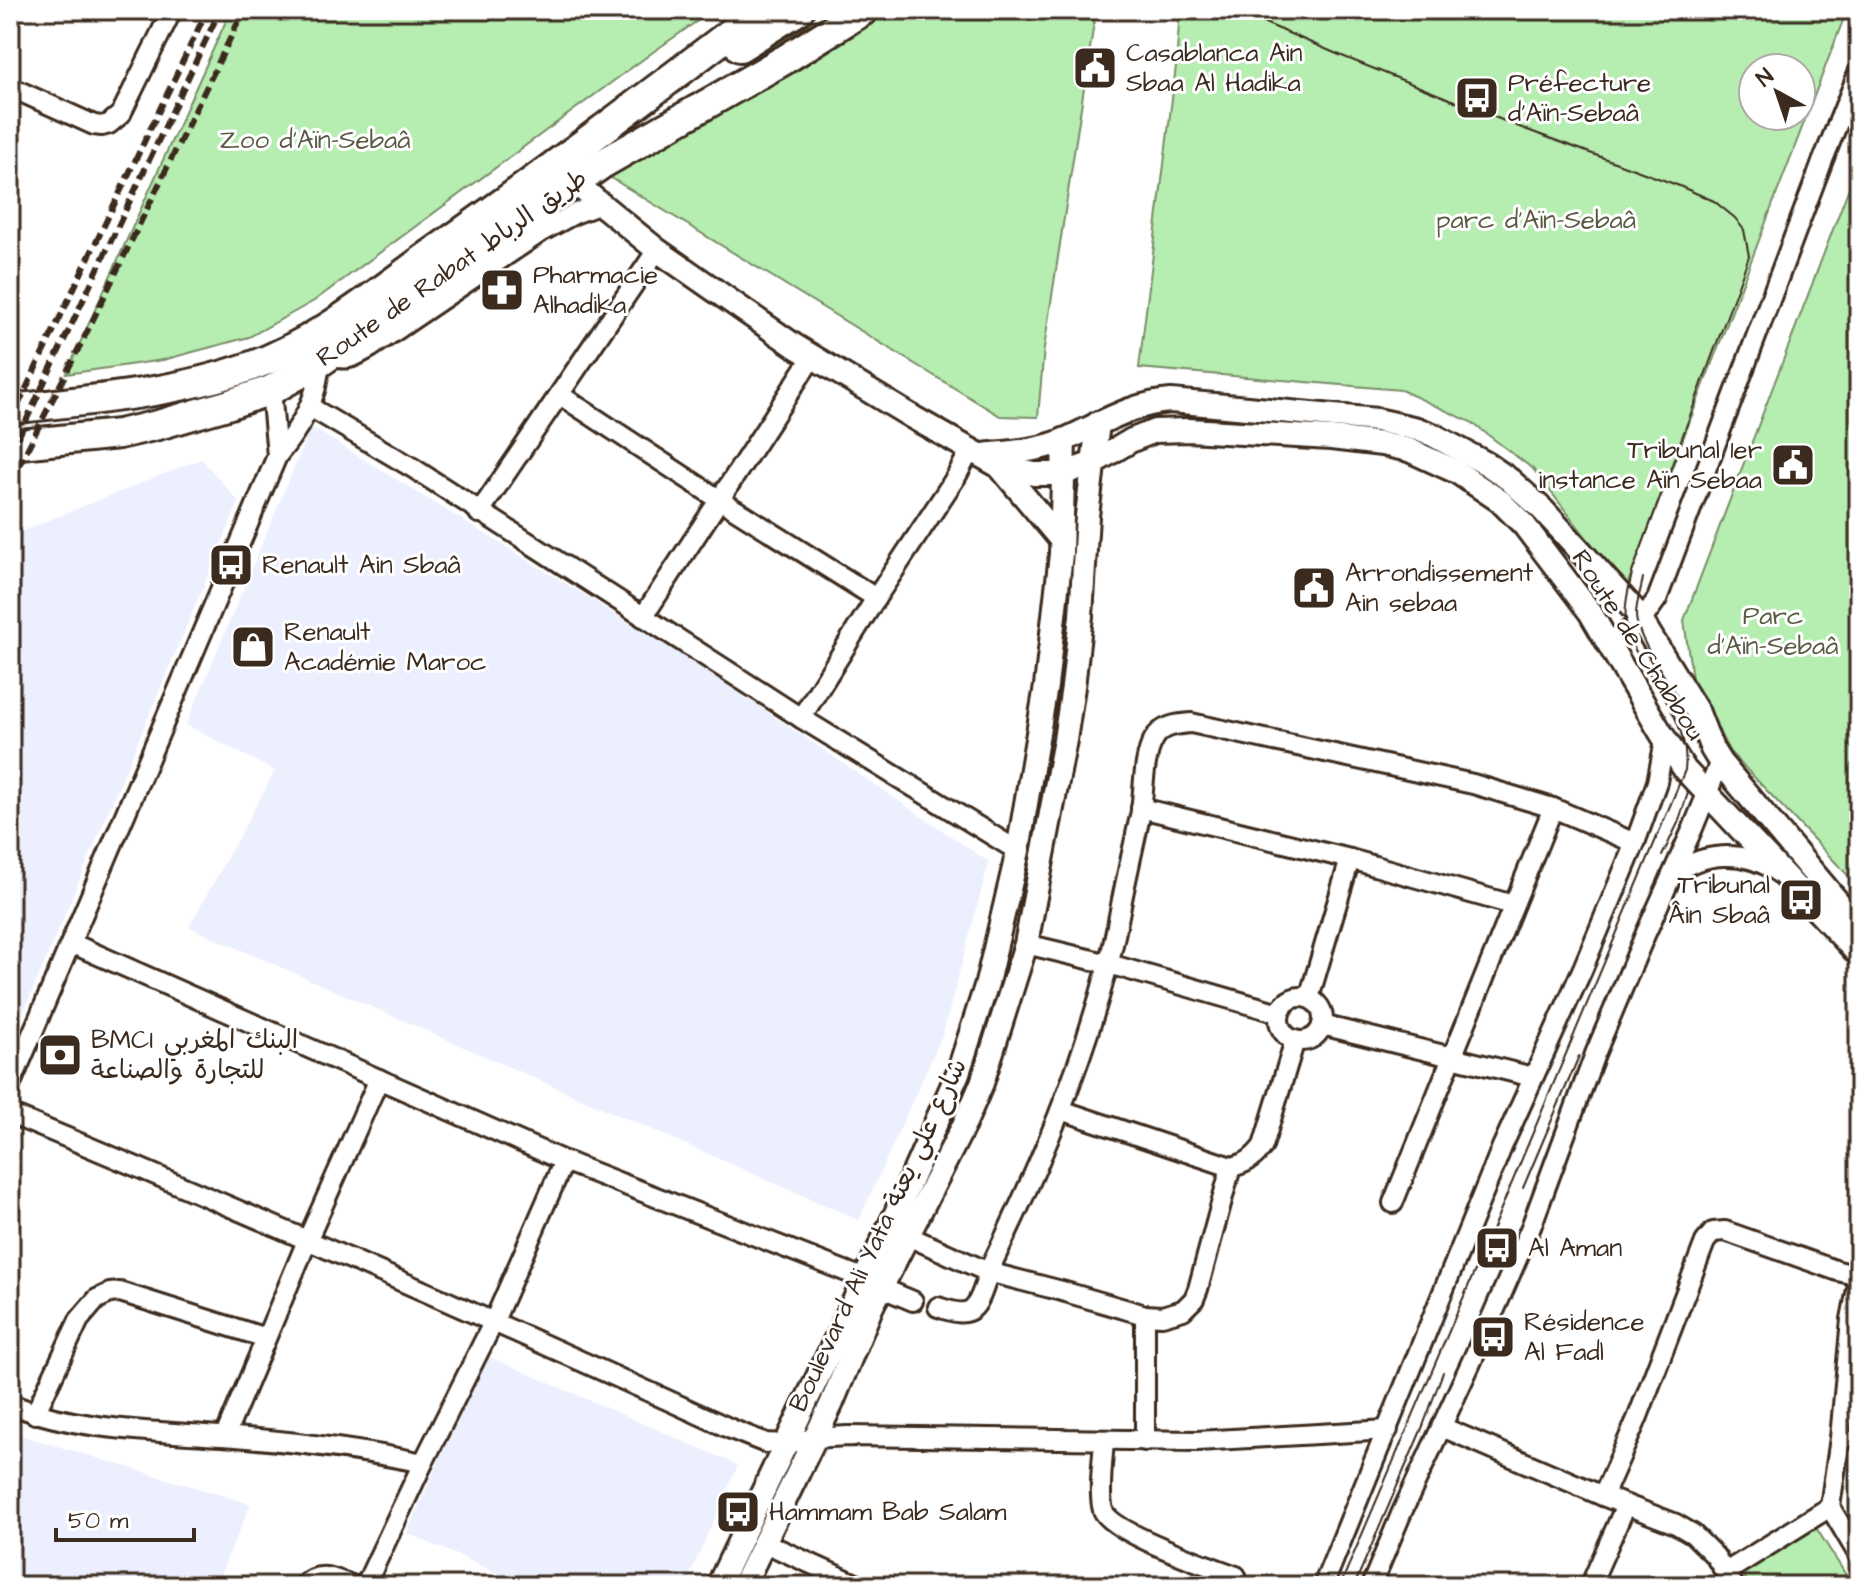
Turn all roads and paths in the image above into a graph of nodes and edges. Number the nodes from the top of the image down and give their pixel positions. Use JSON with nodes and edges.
{"nodes":[{"id":1,"x":172,"y":10,"type":"edge"},
{"id":2,"x":761,"y":10,"type":"edge"},
{"id":3,"x":799,"y":10,"type":"edge"},
{"id":4,"x":835,"y":10,"type":"edge"},
{"id":5,"x":864,"y":10,"type":"edge"},
{"id":6,"x":1859,"y":71,"type":"edge"},
{"id":7,"x":10,"y":87,"type":"edge"},
{"id":8,"x":602,"y":164,"type":"junction"},
{"id":9,"x":564,"y":175,"type":"junction"},
{"id":10,"x":601,"y":204,"type":"junction"},
{"id":11,"x":657,"y":250,"type":"junction"},
{"id":12,"x":813,"y":356,"type":"junction"},
{"id":13,"x":324,"y":359,"type":"junction"},
{"id":14,"x":271,"y":390,"type":"junction"},
{"id":15,"x":560,"y":395,"type":"junction"},
{"id":16,"x":310,"y":407,"type":"junction"},
{"id":17,"x":10,"y":409,"type":"edge"},
{"id":18,"x":1098,"y":423,"type":"junction"},
{"id":19,"x":1064,"y":440,"type":"junction"},
{"id":20,"x":10,"y":445,"type":"edge"},
{"id":21,"x":277,"y":456,"type":"junction"},
{"id":22,"x":984,"y":457,"type":"junction"},
{"id":23,"x":1093,"y":463,"type":"junction"},
{"id":24,"x":1062,"y":474,"type":"junction"},
{"id":25,"x":720,"y":500,"type":"junction"},
{"id":26,"x":479,"y":513,"type":"junction"},
{"id":27,"x":1061,"y":540,"type":"junction"},
{"id":28,"x":876,"y":598,"type":"junction"},
{"id":29,"x":643,"y":617,"type":"junction"},
{"id":30,"x":1642,"y":620,"type":"junction"},
{"id":31,"x":1609,"y":645,"type":"junction"},
{"id":32,"x":801,"y":718,"type":"junction"},
{"id":33,"x":1665,"y":740,"type":"junction"},
{"id":34,"x":1720,"y":762,"type":"junction"},
{"id":35,"x":1707,"y":793,"type":"junction"},
{"id":36,"x":1141,"y":808,"type":"junction"},
{"id":37,"x":1553,"y":808,"type":"junction"},
{"id":38,"x":1635,"y":843,"type":"junction"},
{"id":39,"x":1018,"y":851,"type":"junction"},
{"id":40,"x":1350,"y":859,"type":"junction"},
{"id":41,"x":1669,"y":879,"type":"junction"},
{"id":42,"x":1795,"y":885,"type":"junction"},
{"id":43,"x":1513,"y":905,"type":"junction"},
{"id":44,"x":1859,"y":927,"type":"edge"},
{"id":45,"x":71,"y":943,"type":"junction"},
{"id":46,"x":1026,"y":944,"type":"junction"},
{"id":47,"x":1859,"y":955,"type":"edge"},
{"id":48,"x":1109,"y":964,"type":"junction"},
{"id":49,"x":1309,"y":998,"type":"junction"},
{"id":50,"x":1279,"y":1013,"type":"junction"},
{"id":51,"x":1322,"y":1025,"type":"junction"},
{"id":52,"x":1295,"y":1040,"type":"junction"},
{"id":53,"x":1452,"y":1057,"type":"junction"},
{"id":54,"x":1533,"y":1077,"type":"junction"},
{"id":55,"x":379,"y":1079,"type":"junction"},
{"id":56,"x":10,"y":1086,"type":"edge"},
{"id":57,"x":1061,"y":1110,"type":"junction"},
{"id":58,"x":10,"y":1114,"type":"edge"},
{"id":59,"x":564,"y":1161,"type":"junction"},
{"id":60,"x":1231,"y":1167,"type":"junction"},
{"id":61,"x":1393,"y":1203,"type":"dead end"},
{"id":62,"x":908,"y":1236,"type":"junction"},
{"id":63,"x":307,"y":1241,"type":"junction"},
{"id":64,"x":988,"y":1272,"type":"junction"},
{"id":65,"x":1859,"y":1278,"type":"edge"},
{"id":66,"x":873,"y":1283,"type":"junction"},
{"id":67,"x":913,"y":1301,"type":"dead end"},
{"id":68,"x":938,"y":1307,"type":"dead end"},
{"id":69,"x":1145,"y":1315,"type":"junction"},
{"id":70,"x":494,"y":1321,"type":"junction"},
{"id":71,"x":266,"y":1338,"type":"junction"},
{"id":72,"x":10,"y":1404,"type":"edge"},
{"id":73,"x":35,"y":1414,"type":"junction"},
{"id":74,"x":1442,"y":1427,"type":"junction"},
{"id":75,"x":1388,"y":1430,"type":"junction"},
{"id":76,"x":225,"y":1436,"type":"junction"},
{"id":77,"x":814,"y":1438,"type":"junction"},
{"id":78,"x":1840,"y":1438,"type":"junction"},
{"id":79,"x":1859,"y":1440,"type":"edge"},
{"id":80,"x":1104,"y":1441,"type":"junction"},
{"id":81,"x":1145,"y":1441,"type":"junction"},
{"id":82,"x":786,"y":1444,"type":"junction"},
{"id":83,"x":423,"y":1463,"type":"junction"},
{"id":84,"x":1603,"y":1496,"type":"junction"},
{"id":85,"x":1626,"y":1505,"type":"junction"},
{"id":86,"x":1830,"y":1507,"type":"junction"},
{"id":87,"x":763,"y":1542,"type":"junction"},
{"id":88,"x":1859,"y":1556,"type":"edge"},
{"id":89,"x":1236,"y":1576,"type":"dead end"},
{"id":90,"x":1730,"y":1579,"type":"edge"},
{"id":91,"x":303,"y":1586,"type":"edge"},
{"id":92,"x":354,"y":1586,"type":"edge"},
{"id":93,"x":365,"y":1586,"type":"edge"},
{"id":94,"x":718,"y":1586,"type":"edge"},
{"id":95,"x":743,"y":1586,"type":"edge"},
{"id":96,"x":860,"y":1586,"type":"edge"},
{"id":97,"x":1323,"y":1586,"type":"edge"},
{"id":98,"x":1371,"y":1586,"type":"edge"},
{"id":99,"x":1590,"y":1586,"type":"edge"}],
"edges":[{"from":1,"to":7,"type":"street"},
{"from":2,"to":9,"type":"main road","name":"Route de Rabat طريق الرباط"},
{"from":3,"to":9,"type":"main road"},
{"from":4,"to":8,"type":"main road"},
{"from":5,"to":8,"type":"main road","name":"Route de Rabat طريق الرباط"},
{"from":6,"to":30,"type":"street"},
{"from":8,"to":9,"type":"main road","name":"Route de Rabat طريق الرباط"},
{"from":9,"to":10,"type":"street"},
{"from":9,"to":13,"type":"main road","name":"Route de Rabat طريق الرباط"},
{"from":9,"to":17,"type":"main road","name":"Route de Rabat طريق الرباط"},
{"from":10,"to":11,"type":"street"},
{"from":10,"to":13,"type":"street"},
{"from":11,"to":12,"type":"street"},
{"from":11,"to":15,"type":"street"},
{"from":12,"to":22,"type":"street"},
{"from":12,"to":25,"type":"street"},
{"from":13,"to":14,"type":"main road","name":"Route de Rabat طريق الرباط"},
{"from":13,"to":16,"type":"street"},
{"from":14,"to":20,"type":"main road","name":"Route de Rabat طريق الرباط"},
{"from":14,"to":21,"type":"street"},
{"from":15,"to":25,"type":"street"},
{"from":15,"to":26,"type":"street"},
{"from":16,"to":21,"type":"street"},
{"from":16,"to":26,"type":"street"},
{"from":18,"to":19,"type":"street","name":"Route de Chabbou"},
{"from":18,"to":23,"type":"street","name":"Boulevard Ali Yata شارع علي يعتة"},
{"from":18,"to":30,"type":"street","name":"Route de Chabbou"},
{"from":19,"to":22,"type":"street","name":"Route de Chabbou"},
{"from":19,"to":24,"type":"street","name":"Boulevard Ali Yata شارع علي يعتة"},
{"from":21,"to":45,"type":"street"},
{"from":22,"to":24,"type":"street"},
{"from":22,"to":27,"type":"street"},
{"from":22,"to":28,"type":"street"},
{"from":23,"to":24,"type":"street","name":"Route de Chabbou"},
{"from":23,"to":31,"type":"street","name":"Route de Chabbou"},
{"from":23,"to":46,"type":"street","name":"Boulevard Ali Yata شارع علي يعتة"},
{"from":24,"to":27,"type":"street","name":"Boulevard Ali Yata شارع علي يعتة"},
{"from":25,"to":28,"type":"street"},
{"from":25,"to":29,"type":"street"},
{"from":26,"to":29,"type":"street"},
{"from":27,"to":39,"type":"street","name":"Boulevard Ali Yata شارع علي يعتة"},
{"from":28,"to":32,"type":"street"},
{"from":29,"to":32,"type":"street"},
{"from":30,"to":31,"type":"street"},
{"from":30,"to":34,"type":"street","name":"Route de Chabbou"},
{"from":31,"to":33,"type":"street","name":"Route de Chabbou"},
{"from":32,"to":39,"type":"street"},
{"from":33,"to":35,"type":"street","name":"Route de Chabbou"},
{"from":33,"to":38,"type":"street"},
{"from":34,"to":35,"type":"street"},
{"from":34,"to":44,"type":"street","name":"Route de Chabbou"},
{"from":35,"to":41,"type":"street"},
{"from":35,"to":42,"type":"street","name":"Route de Chabbou"},
{"from":36,"to":37,"type":"street"},
{"from":36,"to":40,"type":"street"},
{"from":36,"to":48,"type":"street"},
{"from":37,"to":38,"type":"street"},
{"from":37,"to":43,"type":"street"},
{"from":38,"to":54,"type":"street"},
{"from":39,"to":66,"type":"street","name":"Boulevard Ali Yata شارع علي يعتة"},
{"from":40,"to":43,"type":"street"},
{"from":40,"to":49,"type":"street"},
{"from":41,"to":42,"type":"street"},
{"from":41,"to":74,"type":"street"},
{"from":42,"to":47,"type":"street","name":"Route de Chabbou"},
{"from":43,"to":53,"type":"street"},
{"from":45,"to":55,"type":"street"},
{"from":45,"to":56,"type":"street"},
{"from":46,"to":48,"type":"street"},
{"from":46,"to":62,"type":"street","name":"Boulevard Ali Yata شارع علي يعتة"},
{"from":48,"to":50,"type":"street"},
{"from":48,"to":57,"type":"street"},
{"from":49,"to":50,"type":"street"},
{"from":49,"to":51,"type":"street"},
{"from":50,"to":52,"type":"street"},
{"from":51,"to":52,"type":"street"},
{"from":51,"to":53,"type":"street"},
{"from":52,"to":60,"type":"street"},
{"from":53,"to":54,"type":"street"},
{"from":53,"to":61,"type":"street"},
{"from":54,"to":75,"type":"street"},
{"from":55,"to":59,"type":"street"},
{"from":55,"to":63,"type":"street"},
{"from":57,"to":60,"type":"street"},
{"from":57,"to":64,"type":"street"},
{"from":58,"to":63,"type":"street"},
{"from":59,"to":66,"type":"street"},
{"from":59,"to":70,"type":"street"},
{"from":60,"to":69,"type":"street"},
{"from":62,"to":64,"type":"street"},
{"from":62,"to":66,"type":"street","name":"Boulevard Ali Yata شارع علي يعتة"},
{"from":63,"to":70,"type":"street"},
{"from":63,"to":71,"type":"street"},
{"from":64,"to":68,"type":"street"},
{"from":64,"to":69,"type":"street"},
{"from":65,"to":78,"type":"street"},
{"from":65,"to":84,"type":"street"},
{"from":66,"to":67,"type":"street"},
{"from":66,"to":77,"type":"street","name":"Boulevard Ali Yata شارع علي يعتة"},
{"from":66,"to":82,"type":"street","name":"Boulevard Ali Yata شارع علي يعتة"},
{"from":69,"to":81,"type":"street"},
{"from":70,"to":82,"type":"street"},
{"from":70,"to":83,"type":"street"},
{"from":71,"to":73,"type":"street"},
{"from":71,"to":76,"type":"street"},
{"from":72,"to":73,"type":"street"},
{"from":73,"to":76,"type":"street"},
{"from":74,"to":84,"type":"street"},
{"from":74,"to":98,"type":"street"},
{"from":75,"to":81,"type":"street"},
{"from":75,"to":97,"type":"street"},
{"from":76,"to":83,"type":"street"},
{"from":77,"to":80,"type":"street"},
{"from":77,"to":82,"type":"street"},
{"from":77,"to":87,"type":"street","name":"Boulevard Ali Yata شارع علي يعتة"},
{"from":78,"to":79,"type":"street"},
{"from":78,"to":86,"type":"street"},
{"from":80,"to":81,"type":"street"},
{"from":80,"to":89,"type":"street"},
{"from":82,"to":94,"type":"street","name":"Boulevard Ali Yata شارع علي يعتة"},
{"from":83,"to":93,"type":"street"},
{"from":84,"to":85,"type":"street"},
{"from":85,"to":90,"type":"street"},
{"from":85,"to":99,"type":"street"},
{"from":86,"to":88,"type":"street"},
{"from":86,"to":90,"type":"street"},
{"from":87,"to":95,"type":"street","name":"Boulevard Ali Yata شارع علي يعتة"},
{"from":87,"to":96,"type":"street"},
{"from":91,"to":92,"type":"street"}]}
